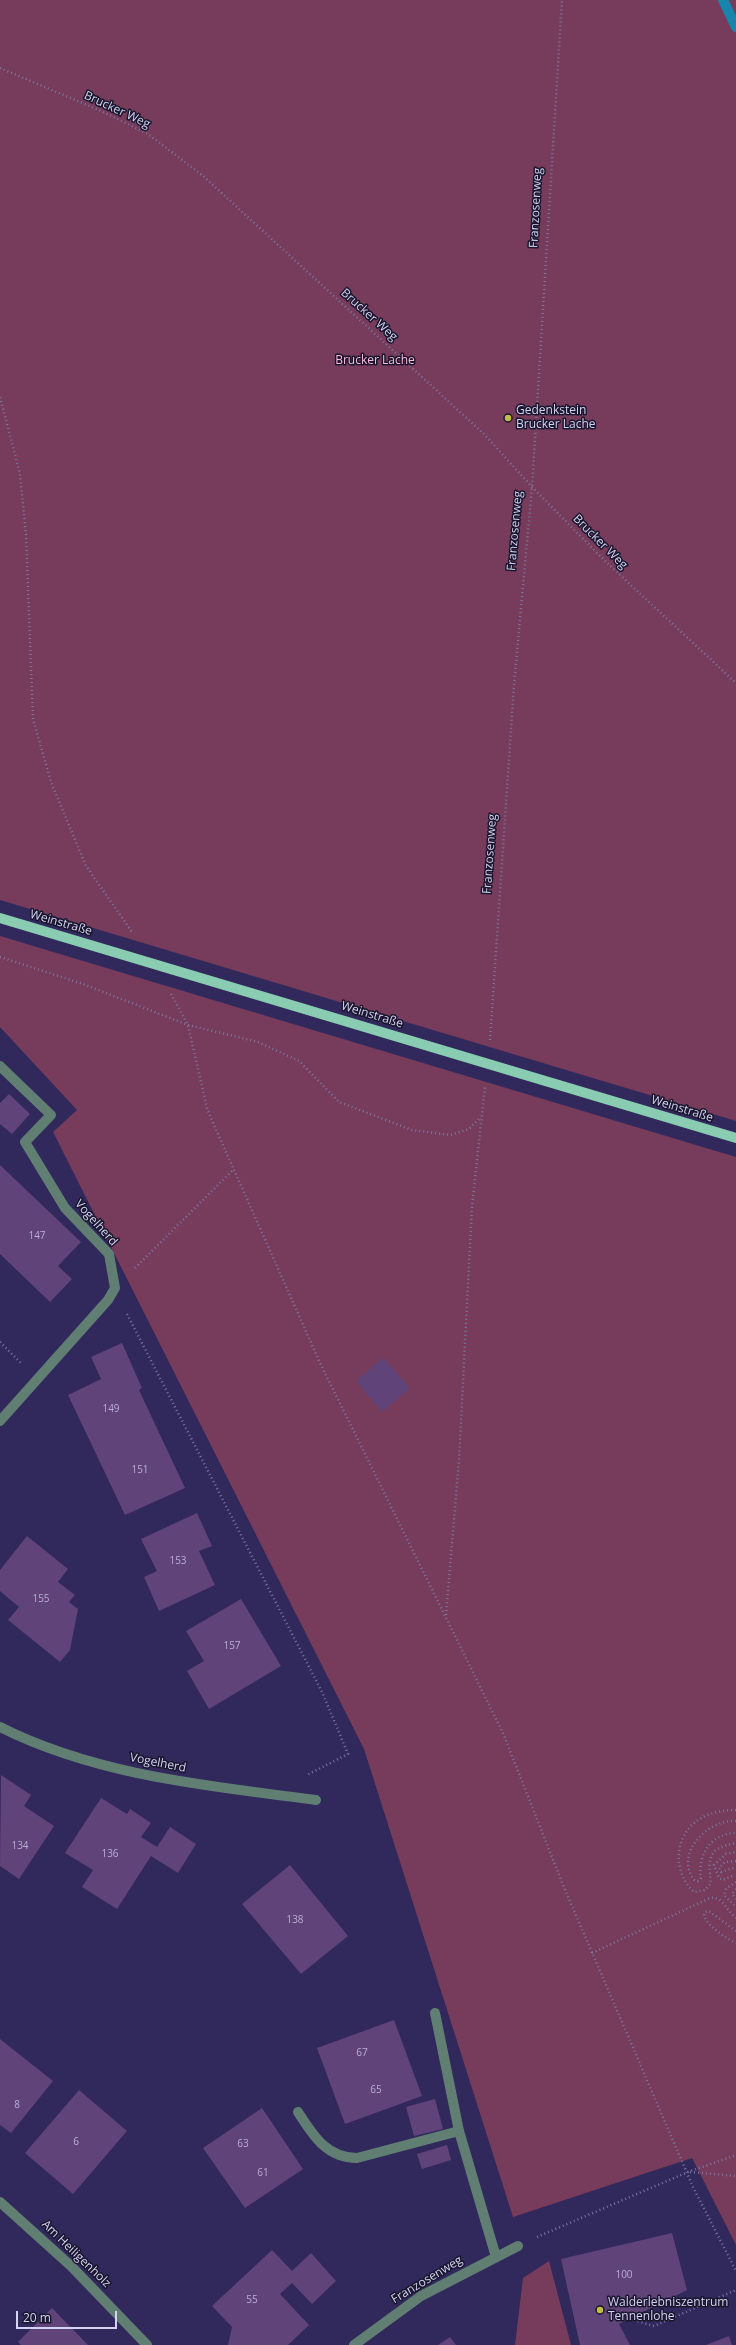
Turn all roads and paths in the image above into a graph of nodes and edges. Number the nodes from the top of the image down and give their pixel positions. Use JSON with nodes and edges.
{"nodes":[{"id":1,"x":562,"y":0,"type":"edge"},
{"id":2,"x":0,"y":68,"type":"edge"},
{"id":3,"x":0,"y":397,"type":"edge"},
{"id":4,"x":532,"y":487,"type":"junction"},
{"id":5,"x":736,"y":683,"type":"edge"},
{"id":6,"x":0,"y":918,"type":"edge"},
{"id":7,"x":0,"y":957,"type":"edge"},
{"id":8,"x":154,"y":964,"type":"junction"},
{"id":9,"x":188,"y":1025,"type":"junction"},
{"id":10,"x":488,"y":1064,"type":"junction"},
{"id":11,"x":0,"y":1066,"type":"edge"},
{"id":12,"x":481,"y":1118,"type":"junction"},
{"id":13,"x":736,"y":1138,"type":"edge"},
{"id":14,"x":234,"y":1169,"type":"junction"},
{"id":15,"x":115,"y":1288,"type":"junction"},
{"id":16,"x":108,"y":1300,"type":"junction"},
{"id":17,"x":0,"y":1342,"type":"edge"},
{"id":18,"x":38,"y":1379,"type":"junction"},
{"id":19,"x":0,"y":1420,"type":"edge"},
{"id":20,"x":446,"y":1615,"type":"junction"},
{"id":21,"x":0,"y":1727,"type":"edge"},
{"id":22,"x":306,"y":1776,"type":"dead end"},
{"id":23,"x":316,"y":1800,"type":"dead end"},
{"id":24,"x":736,"y":1810,"type":"edge"},
{"id":25,"x":736,"y":1822,"type":"edge"},
{"id":26,"x":736,"y":1833,"type":"edge"},
{"id":27,"x":736,"y":1843,"type":"edge"},
{"id":28,"x":736,"y":1852,"type":"edge"},
{"id":29,"x":736,"y":1861,"type":"edge"},
{"id":30,"x":736,"y":1867,"type":"edge"},
{"id":31,"x":732,"y":1876,"type":"dead end"},
{"id":32,"x":736,"y":1882,"type":"edge"},
{"id":33,"x":736,"y":1889,"type":"edge"},
{"id":34,"x":736,"y":1899,"type":"edge"},
{"id":35,"x":736,"y":1907,"type":"edge"},
{"id":36,"x":736,"y":1918,"type":"edge"},
{"id":37,"x":736,"y":1931,"type":"edge"},
{"id":38,"x":736,"y":1944,"type":"edge"},
{"id":39,"x":592,"y":1953,"type":"junction"},
{"id":40,"x":435,"y":2013,"type":"dead end"},
{"id":41,"x":298,"y":2112,"type":"dead end"},
{"id":42,"x":459,"y":2131,"type":"junction"},
{"id":43,"x":736,"y":2155,"type":"edge"},
{"id":44,"x":688,"y":2172,"type":"junction"},
{"id":45,"x":736,"y":2176,"type":"edge"},
{"id":46,"x":0,"y":2202,"type":"edge"},
{"id":47,"x":518,"y":2246,"type":"joint"},
{"id":48,"x":496,"y":2257,"type":"junction"},
{"id":49,"x":736,"y":2271,"type":"edge"},
{"id":50,"x":736,"y":2290,"type":"edge"},
{"id":51,"x":630,"y":2319,"type":"dead end"},
{"id":52,"x":147,"y":2345,"type":"edge"},
{"id":53,"x":354,"y":2345,"type":"edge"}],
"edges":[{"from":1,"to":4,"type":"path","name":"Franzosenweg"},
{"from":2,"to":4,"type":"path","name":"Brucker Weg"},
{"from":3,"to":8,"type":"path"},
{"from":4,"to":5,"type":"path","name":"Brucker Weg"},
{"from":4,"to":10,"type":"path","name":"Franzosenweg"},
{"from":6,"to":8,"type":"main road","name":"Weinstraße"},
{"from":7,"to":9,"type":"path"},
{"from":8,"to":9,"type":"path"},
{"from":8,"to":10,"type":"main road","name":"Weinstraße"},
{"from":9,"to":12,"type":"path"},
{"from":9,"to":14,"type":"path"},
{"from":10,"to":12,"type":"path","name":"Franzosenweg"},
{"from":10,"to":13,"type":"main road","name":"Weinstraße"},
{"from":11,"to":15,"type":"street","name":"Vogelherd"},
{"from":12,"to":20,"type":"path","name":"Franzosenweg"},
{"from":14,"to":15,"type":"path"},
{"from":14,"to":20,"type":"path"},
{"from":15,"to":16,"type":"street"},
{"from":16,"to":18,"type":"street"},
{"from":16,"to":22,"type":"path"},
{"from":17,"to":18,"type":"path"},
{"from":18,"to":19,"type":"street"},
{"from":20,"to":39,"type":"path"},
{"from":21,"to":23,"type":"street","name":"Vogelherd"},
{"from":24,"to":27,"type":"path"},
{"from":25,"to":26,"type":"path"},
{"from":28,"to":31,"type":"path"},
{"from":29,"to":30,"type":"path"},
{"from":32,"to":35,"type":"path"},
{"from":33,"to":34,"type":"path"},
{"from":36,"to":39,"type":"path"},
{"from":37,"to":38,"type":"path"},
{"from":39,"to":44,"type":"path"},
{"from":40,"to":42,"type":"street"},
{"from":41,"to":42,"type":"street"},
{"from":42,"to":48,"type":"street"},
{"from":43,"to":44,"type":"path"},
{"from":44,"to":45,"type":"path"},
{"from":44,"to":47,"type":"path"},
{"from":44,"to":49,"type":"path"},
{"from":46,"to":52,"type":"street","name":"Am Heiligenholz"},
{"from":47,"to":48,"type":"street","name":"Franzosenweg"},
{"from":48,"to":53,"type":"street","name":"Franzosenweg"},
{"from":50,"to":51,"type":"path"}]}
